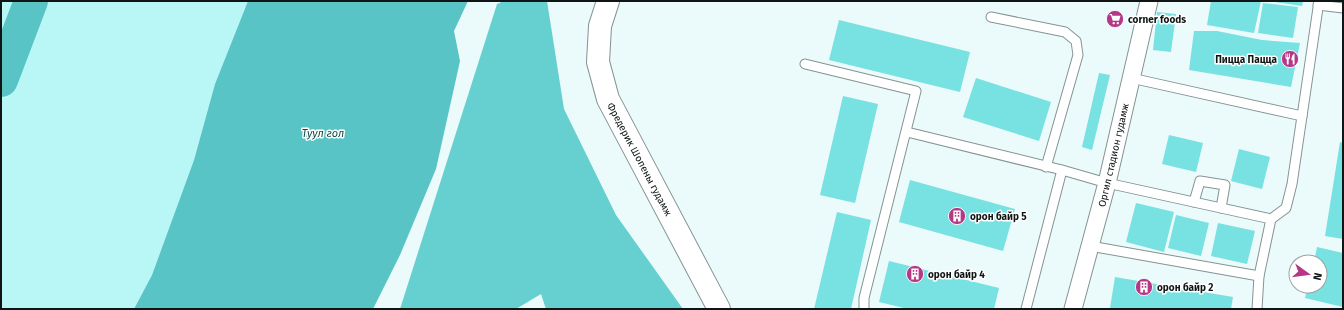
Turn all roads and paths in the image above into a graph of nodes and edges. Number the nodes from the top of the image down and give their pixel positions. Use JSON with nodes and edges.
{"nodes":[{"id":1,"x":608,"y":1,"type":"edge"},
{"id":2,"x":1149,"y":1,"type":"edge"},
{"id":3,"x":1319,"y":3,"type":"edge"},
{"id":4,"x":1343,"y":8,"type":"edge"},
{"id":5,"x":991,"y":17,"type":"dead end"},
{"id":6,"x":806,"y":64,"type":"dead end"},
{"id":7,"x":1131,"y":78,"type":"junction"},
{"id":8,"x":1302,"y":116,"type":"junction"},
{"id":9,"x":906,"y":132,"type":"junction"},
{"id":10,"x":1046,"y":167,"type":"junction"},
{"id":11,"x":1062,"y":170,"type":"junction"},
{"id":12,"x":1107,"y":183,"type":"junction"},
{"id":13,"x":1194,"y":202,"type":"junction"},
{"id":14,"x":1221,"y":208,"type":"junction"},
{"id":15,"x":1271,"y":219,"type":"junction"},
{"id":16,"x":1090,"y":246,"type":"junction"},
{"id":17,"x":1260,"y":276,"type":"junction"},
{"id":18,"x":719,"y":309,"type":"edge"},
{"id":19,"x":864,"y":309,"type":"edge"},
{"id":20,"x":1026,"y":309,"type":"edge"},
{"id":21,"x":1073,"y":309,"type":"edge"},
{"id":22,"x":1257,"y":309,"type":"edge"}],
"edges":[{"from":1,"to":18,"type":"street","name":"Фредерик Шопены гудамж"},
{"from":2,"to":7,"type":"street","name":"Оргил стадион гудамж"},
{"from":3,"to":4,"type":"lane"},
{"from":3,"to":8,"type":"lane"},
{"from":5,"to":10,"type":"lane"},
{"from":6,"to":9,"type":"lane"},
{"from":7,"to":8,"type":"lane"},
{"from":7,"to":12,"type":"street","name":"Оргил стадион гудамж"},
{"from":8,"to":15,"type":"lane"},
{"from":9,"to":10,"type":"lane"},
{"from":9,"to":19,"type":"lane"},
{"from":10,"to":11,"type":"lane"},
{"from":11,"to":12,"type":"lane"},
{"from":11,"to":20,"type":"lane"},
{"from":12,"to":13,"type":"lane"},
{"from":12,"to":16,"type":"street","name":"Оргил стадион гудамж"},
{"from":13,"to":14,"type":"lane"},
{"from":13,"to":14,"type":"lane"},
{"from":14,"to":15,"type":"lane"},
{"from":15,"to":17,"type":"lane"},
{"from":16,"to":17,"type":"lane"},
{"from":16,"to":21,"type":"street","name":"Оргил стадион гудамж"},
{"from":17,"to":22,"type":"lane"}]}
